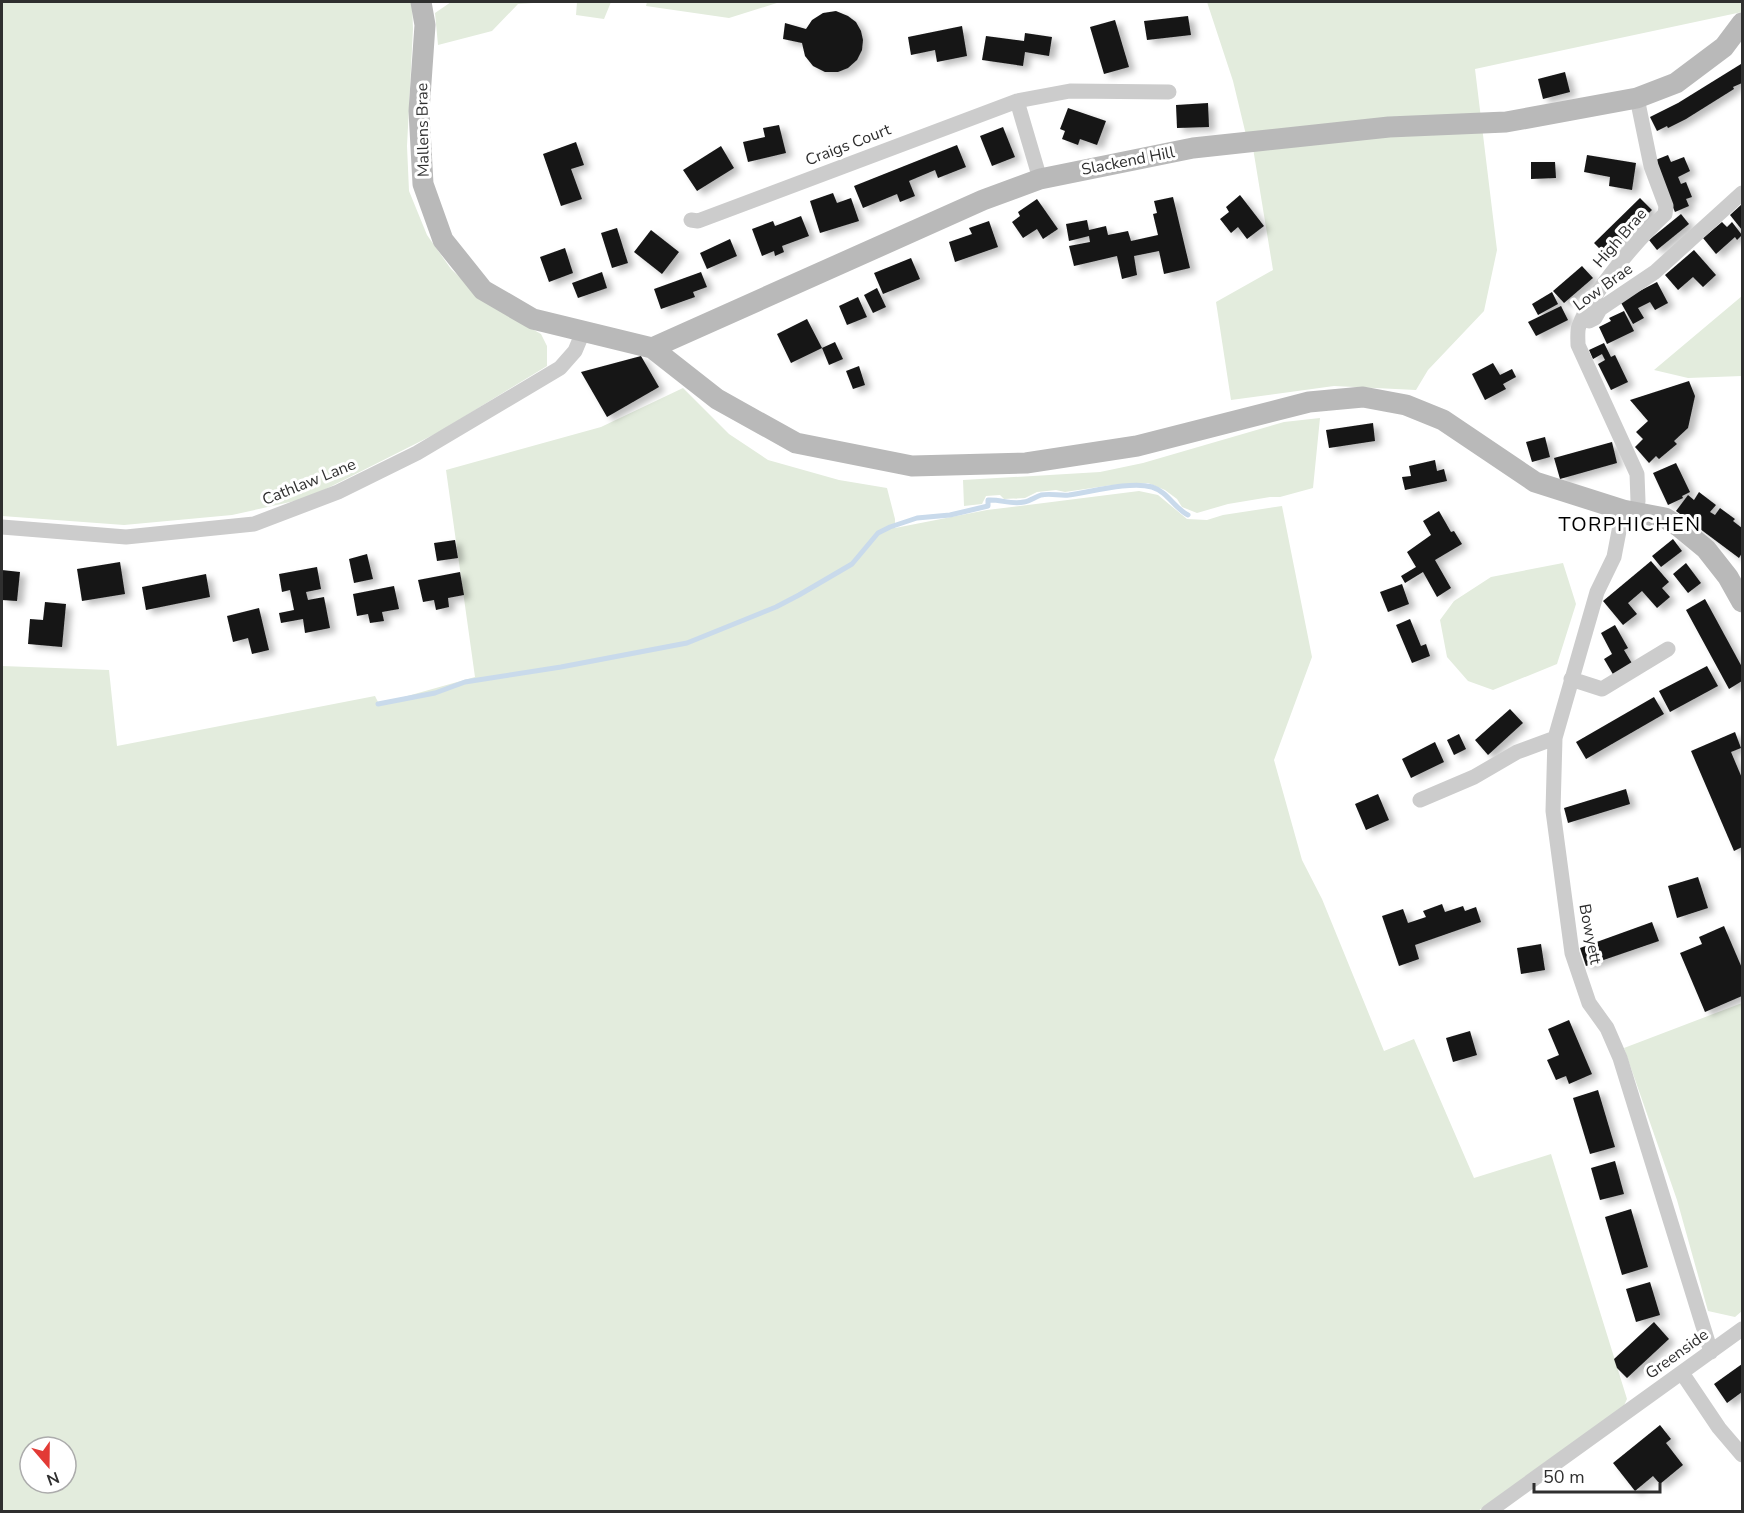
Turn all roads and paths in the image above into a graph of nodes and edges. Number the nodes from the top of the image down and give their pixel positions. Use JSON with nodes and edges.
{"nodes":[{"id":1,"x":421,"y":2,"type":"edge"},
{"id":2,"x":1743,"y":23,"type":"edge"},
{"id":3,"x":1169,"y":92,"type":"dead end"},
{"id":4,"x":1637,"y":98,"type":"junction"},
{"id":5,"x":1017,"y":101,"type":"junction"},
{"id":6,"x":1040,"y":179,"type":"junction"},
{"id":7,"x":1743,"y":193,"type":"edge"},
{"id":8,"x":691,"y":220,"type":"dead end"},
{"id":9,"x":1578,"y":327,"type":"junction"},
{"id":10,"x":583,"y":332,"type":"junction"},
{"id":11,"x":652,"y":348,"type":"junction"},
{"id":12,"x":1629,"y":511,"type":"junction"},
{"id":13,"x":2,"y":527,"type":"edge"},
{"id":14,"x":1743,"y":602,"type":"edge"},
{"id":15,"x":1668,"y":649,"type":"dead end"},
{"id":16,"x":1571,"y":679,"type":"junction"},
{"id":17,"x":1555,"y":738,"type":"junction"},
{"id":18,"x":1420,"y":800,"type":"dead end"},
{"id":19,"x":1743,"y":1329,"type":"edge"},
{"id":20,"x":1711,"y":1352,"type":"junction"},
{"id":21,"x":1682,"y":1373,"type":"junction"},
{"id":22,"x":1743,"y":1455,"type":"edge"},
{"id":23,"x":1488,"y":1512,"type":"edge"}],
"edges":[{"from":1,"to":10,"type":"main road","name":"Mallens Brae"},
{"from":2,"to":4,"type":"main road","name":"Slackend Hill"},
{"from":3,"to":5,"type":"street","name":"Craigs Court"},
{"from":4,"to":6,"type":"main road","name":"Slackend Hill"},
{"from":4,"to":9,"type":"street","name":"High Brae"},
{"from":5,"to":6,"type":"street"},
{"from":5,"to":8,"type":"street","name":"Craigs Court"},
{"from":6,"to":11,"type":"main road","name":"Slackend Hill"},
{"from":7,"to":9,"type":"street","name":"Low Brae"},
{"from":9,"to":12,"type":"street","name":"Low Brae"},
{"from":10,"to":11,"type":"main road","name":"Mallens Brae"},
{"from":10,"to":13,"type":"street","name":"Cathlaw Lane"},
{"from":11,"to":12,"type":"main road"},
{"from":12,"to":14,"type":"main road"},
{"from":12,"to":16,"type":"street","name":"Bowyett"},
{"from":15,"to":16,"type":"street"},
{"from":16,"to":17,"type":"street","name":"Bowyett"},
{"from":17,"to":18,"type":"street"},
{"from":17,"to":20,"type":"street","name":"Bowyett"},
{"from":19,"to":20,"type":"street","name":"Greenside"},
{"from":20,"to":21,"type":"street","name":"Greenside"},
{"from":21,"to":22,"type":"street"},
{"from":21,"to":23,"type":"street","name":"Greenside"}]}
